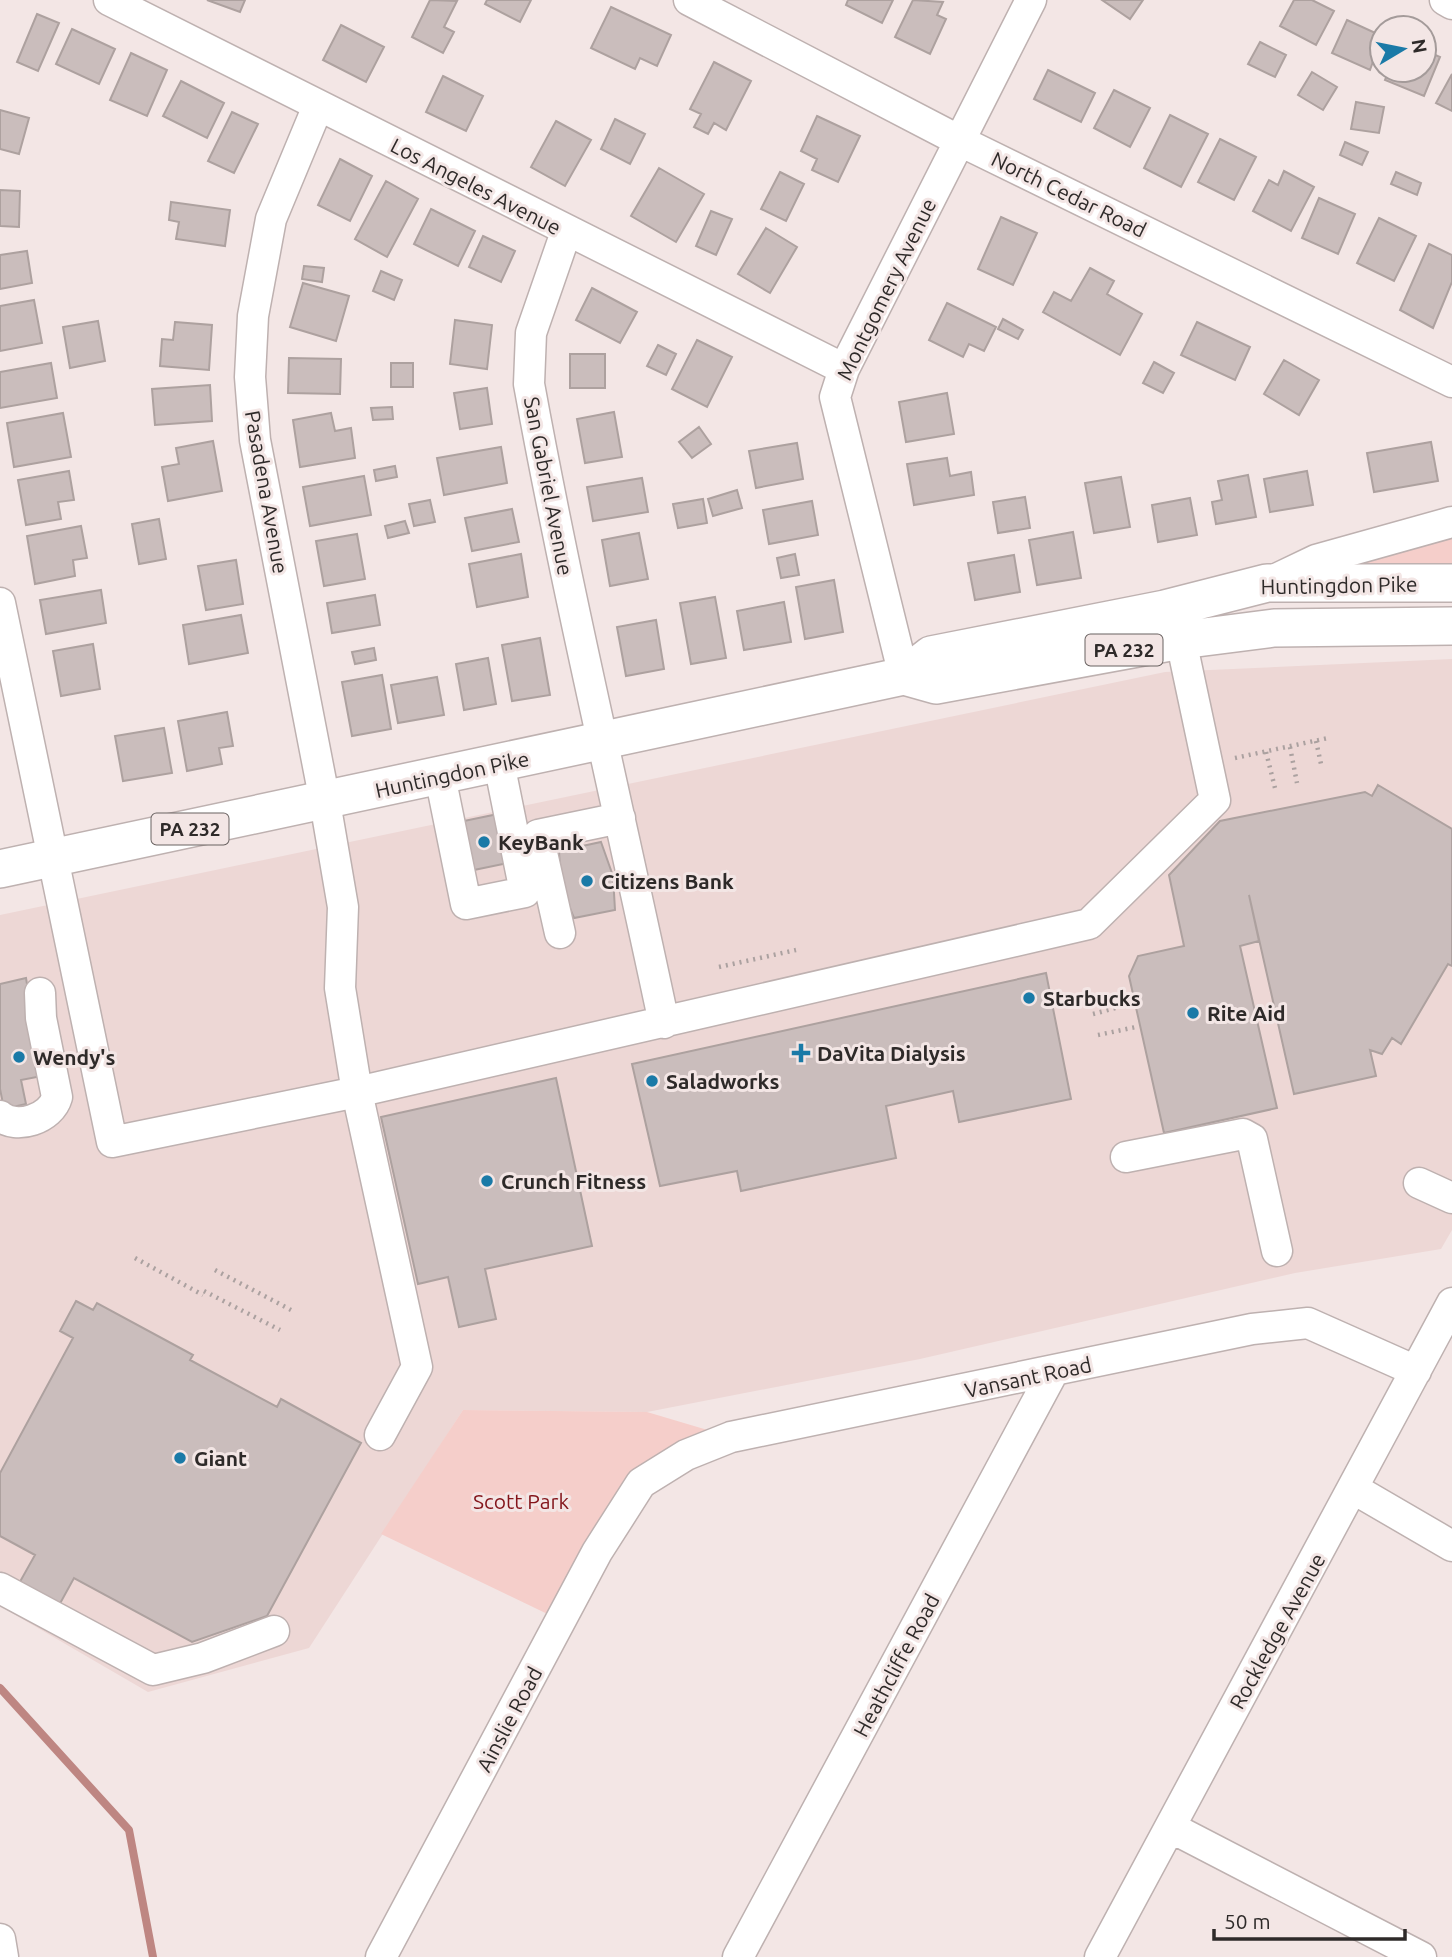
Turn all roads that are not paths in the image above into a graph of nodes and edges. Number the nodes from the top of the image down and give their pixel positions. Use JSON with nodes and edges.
{"nodes":[{"id":1,"x":109,"y":0,"type":"edge"},
{"id":2,"x":689,"y":0,"type":"edge"},
{"id":3,"x":1031,"y":0,"type":"edge"},
{"id":4,"x":1445,"y":0,"type":"edge"},
{"id":5,"x":1452,"y":4,"type":"edge"},
{"id":6,"x":318,"y":106,"type":"junction"},
{"id":7,"x":958,"y":139,"type":"junction"},
{"id":8,"x":566,"y":232,"type":"junction"},
{"id":9,"x":844,"y":369,"type":"junction"},
{"id":10,"x":1452,"y":382,"type":"edge"},
{"id":11,"x":1452,"y":522,"type":"edge"},
{"id":12,"x":1267,"y":583,"type":"junction"},
{"id":13,"x":1452,"y":583,"type":"edge"},
{"id":14,"x":0,"y":603,"type":"edge"},
{"id":15,"x":1452,"y":626,"type":"edge"},
{"id":16,"x":1181,"y":640,"type":"junction"},
{"id":17,"x":904,"y":676,"type":"junction"},
{"id":18,"x":602,"y":742,"type":"junction"},
{"id":19,"x":499,"y":764,"type":"junction"},
{"id":20,"x":440,"y":776,"type":"junction"},
{"id":21,"x":325,"y":802,"type":"junction"},
{"id":22,"x":620,"y":818,"type":"junction"},
{"id":23,"x":54,"y":857,"type":"junction"},
{"id":24,"x":0,"y":869,"type":"edge"},
{"id":25,"x":560,"y":933,"type":"dead end"},
{"id":26,"x":40,"y":993,"type":"dead end"},
{"id":27,"x":664,"y":1023,"type":"junction"},
{"id":28,"x":357,"y":1092,"type":"junction"},
{"id":29,"x":0,"y":1116,"type":"edge"},
{"id":30,"x":1126,"y":1157,"type":"dead end"},
{"id":31,"x":1419,"y":1183,"type":"dead end"},
{"id":32,"x":1452,"y":1198,"type":"edge"},
{"id":33,"x":1276,"y":1251,"type":"dead end"},
{"id":34,"x":1452,"y":1303,"type":"edge"},
{"id":35,"x":1416,"y":1371,"type":"junction"},
{"id":36,"x":1053,"y":1372,"type":"junction"},
{"id":37,"x":380,"y":1435,"type":"dead end"},
{"id":38,"x":641,"y":1483,"type":"joint"},
{"id":39,"x":1354,"y":1489,"type":"junction"},
{"id":40,"x":1452,"y":1546,"type":"edge"},
{"id":41,"x":0,"y":1588,"type":"edge"},
{"id":42,"x":274,"y":1631,"type":"dead end"},
{"id":43,"x":1170,"y":1827,"type":"junction"},
{"id":44,"x":0,"y":1939,"type":"edge"},
{"id":45,"x":3,"y":1957,"type":"edge"},
{"id":46,"x":381,"y":1957,"type":"edge"},
{"id":47,"x":738,"y":1957,"type":"edge"},
{"id":48,"x":1100,"y":1957,"type":"edge"},
{"id":49,"x":1421,"y":1957,"type":"edge"}],
"edges":[{"from":1,"to":6,"type":"street","name":"Los Angeles Avenue"},
{"from":2,"to":7,"type":"street","name":"North Cedar Road"},
{"from":3,"to":7,"type":"street","name":"Montgomery Avenue"},
{"from":4,"to":5,"type":"street"},
{"from":6,"to":8,"type":"street","name":"Los Angeles Avenue"},
{"from":6,"to":21,"type":"street","name":"Pasadena Avenue"},
{"from":7,"to":9,"type":"street","name":"Montgomery Avenue"},
{"from":7,"to":10,"type":"street","name":"North Cedar Road"},
{"from":8,"to":9,"type":"street","name":"Los Angeles Avenue"},
{"from":8,"to":18,"type":"street","name":"San Gabriel Avenue"},
{"from":9,"to":17,"type":"street","name":"Montgomery Avenue"},
{"from":11,"to":12,"type":"street"},
{"from":12,"to":13,"type":"main road","name":"Huntingdon Pike","number":"PA 232"},
{"from":12,"to":17,"type":"main road","name":"Huntingdon Pike","number":"PA 232"},
{"from":14,"to":23,"type":"street"},
{"from":15,"to":16,"type":"main road","name":"Huntingdon Pike","number":"PA 232"},
{"from":16,"to":17,"type":"main road","name":"Huntingdon Pike","number":"PA 232"},
{"from":16,"to":27,"type":"street"},
{"from":17,"to":18,"type":"main road","name":"Huntingdon Pike","number":"PA 232"},
{"from":18,"to":19,"type":"main road","name":"Huntingdon Pike","number":"PA 232"},
{"from":18,"to":22,"type":"street","name":"San Gabriel Avenue"},
{"from":19,"to":20,"type":"main road","name":"Huntingdon Pike","number":"PA 232"},
{"from":19,"to":20,"type":"street"},
{"from":20,"to":21,"type":"main road","name":"Huntingdon Pike","number":"PA 232"},
{"from":21,"to":23,"type":"main road","name":"Huntingdon Pike","number":"PA 232"},
{"from":21,"to":28,"type":"street","name":"Pasadena Avenue"},
{"from":22,"to":25,"type":"street"},
{"from":22,"to":27,"type":"street","name":"San Gabriel Avenue"},
{"from":23,"to":24,"type":"main road","name":"Huntingdon Pike","number":"PA 232"},
{"from":23,"to":28,"type":"street"},
{"from":26,"to":29,"type":"street"},
{"from":27,"to":28,"type":"street"},
{"from":28,"to":37,"type":"street","name":"Pasadena Avenue"},
{"from":30,"to":33,"type":"street"},
{"from":31,"to":32,"type":"street"},
{"from":34,"to":35,"type":"street","name":"Rockledge Avenue"},
{"from":35,"to":36,"type":"street","name":"Vansant Road"},
{"from":35,"to":39,"type":"street","name":"Rockledge Avenue"},
{"from":36,"to":38,"type":"street","name":"Vansant Road"},
{"from":36,"to":47,"type":"street","name":"Heathcliffe Road"},
{"from":38,"to":46,"type":"street","name":"Ainslie Road"},
{"from":39,"to":40,"type":"street"},
{"from":39,"to":43,"type":"street","name":"Rockledge Avenue"},
{"from":41,"to":42,"type":"street"},
{"from":43,"to":48,"type":"street","name":"Rockledge Avenue"},
{"from":43,"to":49,"type":"street"},
{"from":44,"to":45,"type":"street"}]}
